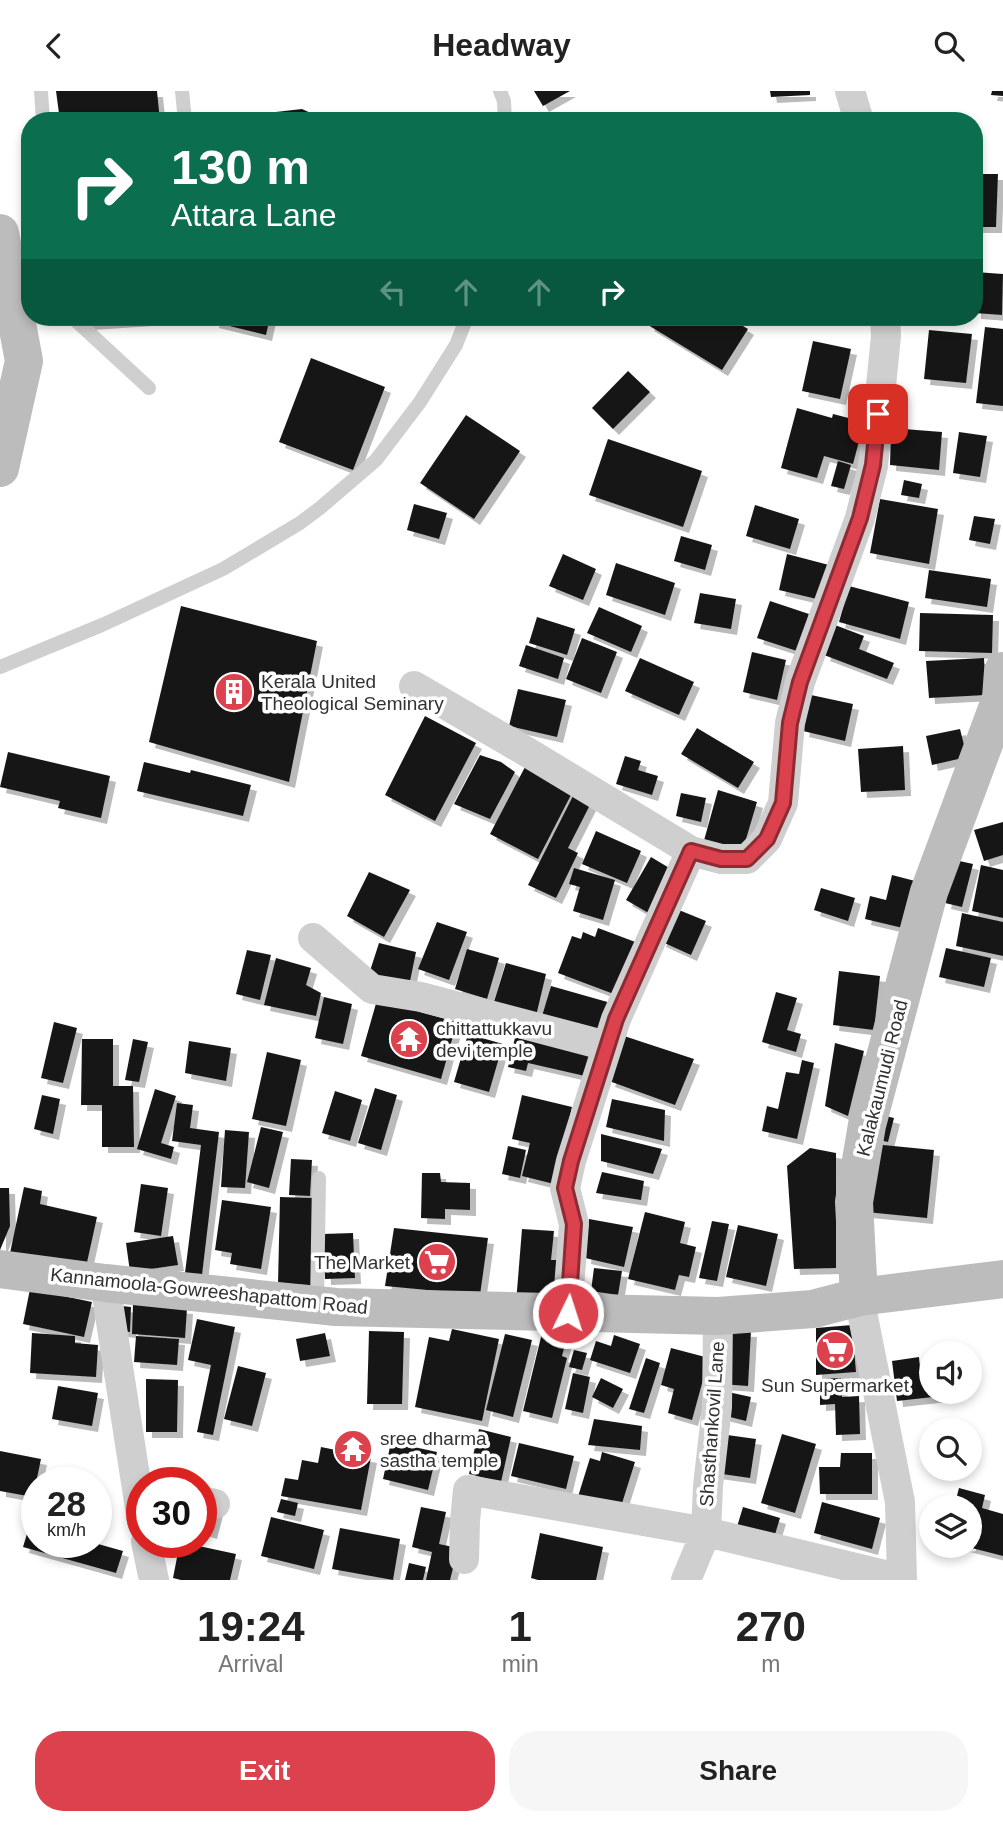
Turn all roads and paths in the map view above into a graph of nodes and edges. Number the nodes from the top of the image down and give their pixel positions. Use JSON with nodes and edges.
{"nodes":[{"id":1,"x":41,"y":91,"type":"edge"},
{"id":2,"x":182,"y":91,"type":"edge"},
{"id":3,"x":500,"y":91,"type":"edge"},
{"id":4,"x":850,"y":91,"type":"edge"},
{"id":5,"x":42,"y":112,"type":"edge"},
{"id":6,"x":184,"y":112,"type":"edge"},
{"id":7,"x":505,"y":112,"type":"edge"},
{"id":8,"x":856,"y":112,"type":"edge"},
{"id":9,"x":0,"y":233,"type":"edge"},
{"id":10,"x":82,"y":326,"type":"edge"},
{"id":11,"x":463,"y":326,"type":"edge"},
{"id":12,"x":885,"y":326,"type":"edge"},
{"id":13,"x":149,"y":388,"type":"dead end"},
{"id":14,"x":0,"y":468,"type":"edge"},
{"id":15,"x":0,"y":667,"type":"edge"},
{"id":16,"x":1003,"y":671,"type":"edge"},
{"id":17,"x":414,"y":687,"type":"dead end"},
{"id":18,"x":691,"y":851,"type":"junction"},
{"id":19,"x":313,"y":938,"type":"dead end"},
{"id":20,"x":607,"y":1046,"type":"junction"},
{"id":21,"x":319,"y":1178,"type":"dead end"},
{"id":22,"x":0,"y":1269,"type":"edge"},
{"id":23,"x":1003,"y":1279,"type":"edge"},
{"id":24,"x":105,"y":1283,"type":"junction"},
{"id":25,"x":859,"y":1297,"type":"junction"},
{"id":26,"x":317,"y":1305,"type":"junction"},
{"id":27,"x":568,"y":1313,"type":"junction"},
{"id":28,"x":718,"y":1316,"type":"junction"},
{"id":29,"x":134,"y":1467,"type":"edge"},
{"id":30,"x":706,"y":1532,"type":"junction"},
{"id":31,"x":149,"y":1558,"type":"edge"},
{"id":32,"x":464,"y":1559,"type":"dead end"},
{"id":33,"x":154,"y":1580,"type":"edge"},
{"id":34,"x":686,"y":1580,"type":"edge"},
{"id":35,"x":902,"y":1580,"type":"edge"}],
"edges":[{"from":1,"to":5,"type":"lane"},
{"from":2,"to":6,"type":"lane"},
{"from":3,"to":7,"type":"lane"},
{"from":4,"to":8,"type":"street"},
{"from":9,"to":14,"type":"main road"},
{"from":10,"to":13,"type":"lane"},
{"from":11,"to":15,"type":"lane"},
{"from":12,"to":18,"type":"street"},
{"from":16,"to":25,"type":"main road","name":"Kalakaumudi Road"},
{"from":17,"to":18,"type":"street"},
{"from":18,"to":20,"type":"street"},
{"from":19,"to":20,"type":"street"},
{"from":20,"to":27,"type":"street"},
{"from":21,"to":26,"type":"lane"},
{"from":22,"to":24,"type":"main road","name":"Kannamoola-Gowreeshapattom Road"},
{"from":23,"to":25,"type":"main road","name":"Kannamoola-Gowreeshapattom Road"},
{"from":24,"to":26,"type":"main road","name":"Kannamoola-Gowreeshapattom Road"},
{"from":24,"to":29,"type":"street"},
{"from":25,"to":28,"type":"main road","name":"Kannamoola-Gowreeshapattom Road"},
{"from":25,"to":35,"type":"street","name":"Kalakaumudi Road"},
{"from":26,"to":27,"type":"main road","name":"Kannamoola-Gowreeshapattom Road"},
{"from":27,"to":28,"type":"main road","name":"Kannamoola-Gowreeshapattom Road"},
{"from":28,"to":30,"type":"street","name":"Shasthankovil Lane"},
{"from":30,"to":32,"type":"street"},
{"from":30,"to":34,"type":"street"},
{"from":30,"to":35,"type":"street"},
{"from":31,"to":33,"type":"street"}]}
